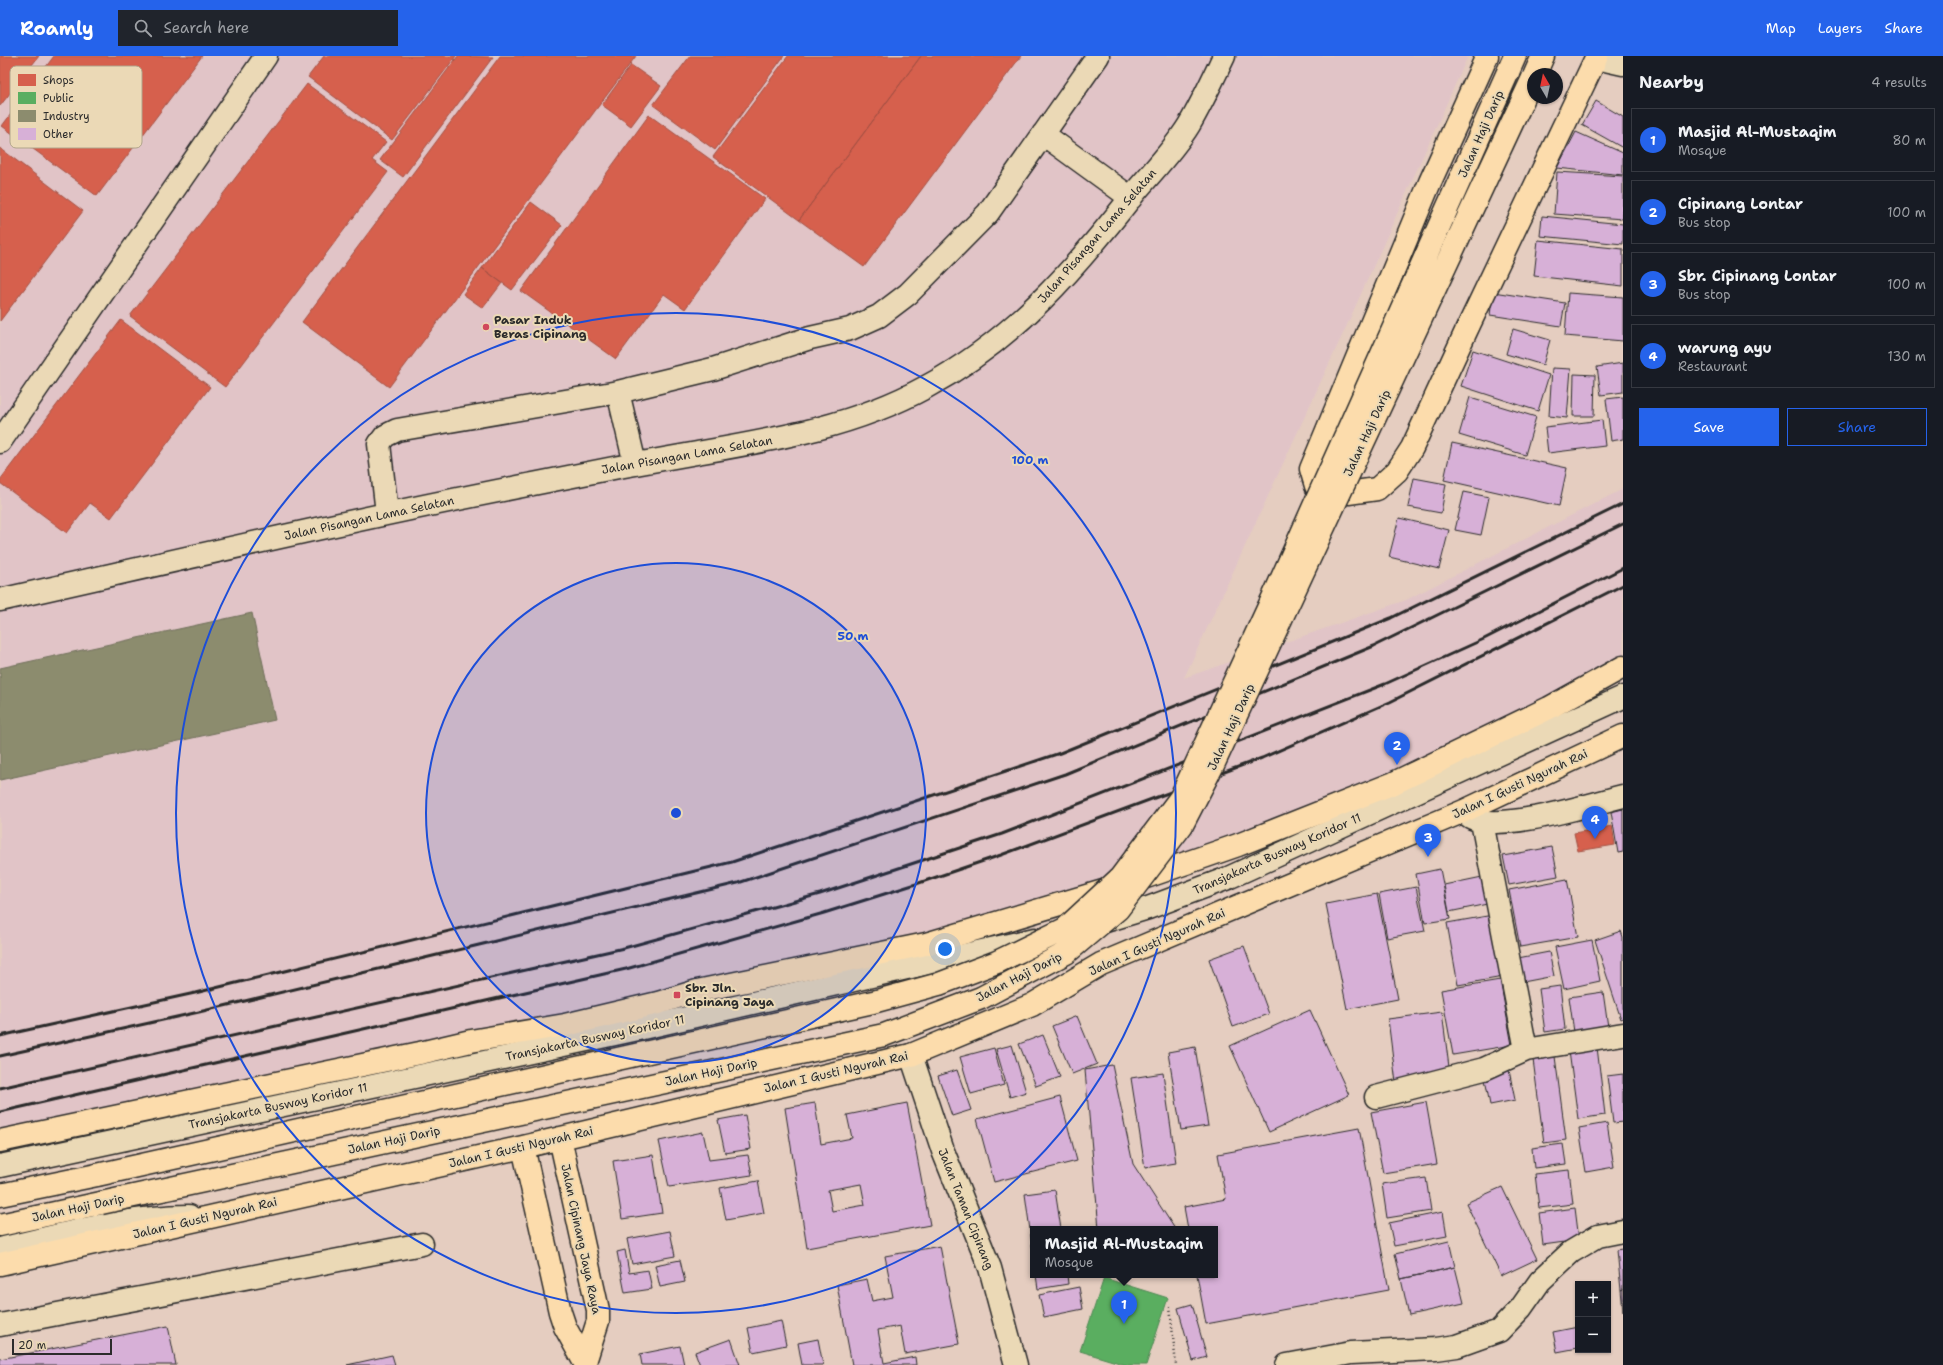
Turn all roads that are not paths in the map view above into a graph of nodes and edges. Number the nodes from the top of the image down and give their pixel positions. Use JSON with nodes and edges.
{"nodes":[{"id":1,"x":266,"y":56,"type":"edge"},
{"id":2,"x":1098,"y":56,"type":"edge"},
{"id":3,"x":1224,"y":56,"type":"edge"},
{"id":4,"x":1487,"y":56,"type":"edge"},
{"id":5,"x":1596,"y":57,"type":"edge"},
{"id":6,"x":1511,"y":64,"type":"edge"},
{"id":7,"x":1623,"y":64,"type":"edge"},
{"id":8,"x":1527,"y":91,"type":"edge"},
{"id":9,"x":1043,"y":134,"type":"junction"},
{"id":10,"x":1131,"y":198,"type":"junction"},
{"id":11,"x":618,"y":392,"type":"junction"},
{"id":12,"x":0,"y":442,"type":"edge"},
{"id":13,"x":635,"y":464,"type":"junction"},
{"id":14,"x":387,"y":513,"type":"junction"},
{"id":15,"x":0,"y":600,"type":"edge"},
{"id":16,"x":1622,"y":670,"type":"edge"},
{"id":17,"x":1623,"y":697,"type":"edge"},
{"id":18,"x":1623,"y":736,"type":"edge"},
{"id":19,"x":1623,"y":796,"type":"edge"},
{"id":20,"x":1464,"y":811,"type":"junction"},
{"id":21,"x":1482,"y":822,"type":"junction"},
{"id":22,"x":1623,"y":1034,"type":"edge"},
{"id":23,"x":1526,"y":1050,"type":"junction"},
{"id":24,"x":911,"y":1054,"type":"junction"},
{"id":25,"x":1376,"y":1097,"type":"dead end"},
{"id":26,"x":560,"y":1138,"type":"junction"},
{"id":27,"x":0,"y":1141,"type":"edge"},
{"id":28,"x":523,"y":1147,"type":"junction"},
{"id":29,"x":0,"y":1166,"type":"edge"},
{"id":30,"x":0,"y":1195,"type":"edge"},
{"id":31,"x":218,"y":1216,"type":"junction"},
{"id":32,"x":0,"y":1225,"type":"edge"},
{"id":33,"x":1623,"y":1231,"type":"edge"},
{"id":34,"x":422,"y":1244,"type":"dead end"},
{"id":35,"x":0,"y":1248,"type":"edge"},
{"id":36,"x":0,"y":1264,"type":"edge"},
{"id":37,"x":0,"y":1325,"type":"edge"},
{"id":38,"x":1457,"y":1356,"type":"edge"},
{"id":39,"x":1351,"y":1359,"type":"edge"},
{"id":40,"x":586,"y":1364,"type":"edge"},
{"id":41,"x":1016,"y":1365,"type":"edge"},
{"id":42,"x":1287,"y":1365,"type":"edge"}],
"edges":[{"from":1,"to":12,"type":"street"},
{"from":2,"to":9,"type":"street"},
{"from":3,"to":10,"type":"street","name":"Jalan Pisangan Lama Selatan"},
{"from":4,"to":5,"type":"main road"},
{"from":5,"to":7,"type":"street"},
{"from":6,"to":30,"type":"main road","name":"Jalan Haji Darip","bridge":true},
{"from":8,"to":32,"type":"main road","name":"Jalan Haji Darip","bridge":true},
{"from":9,"to":10,"type":"street"},
{"from":9,"to":11,"type":"street"},
{"from":10,"to":13,"type":"street","name":"Jalan Pisangan Lama Selatan"},
{"from":11,"to":13,"type":"street"},
{"from":11,"to":14,"type":"street"},
{"from":13,"to":14,"type":"street","name":"Jalan Pisangan Lama Selatan"},
{"from":14,"to":15,"type":"street","name":"Jalan Pisangan Lama Selatan"},
{"from":16,"to":27,"type":"main road"},
{"from":17,"to":29,"type":"street","name":"Transjakarta Busway Koridor 11"},
{"from":18,"to":20,"type":"main road","name":"Jalan I Gusti Ngurah Rai"},
{"from":19,"to":21,"type":"street"},
{"from":20,"to":21,"type":"street"},
{"from":20,"to":24,"type":"main road","name":"Jalan I Gusti Ngurah Rai"},
{"from":21,"to":23,"type":"street"},
{"from":22,"to":23,"type":"street"},
{"from":23,"to":25,"type":"street"},
{"from":24,"to":26,"type":"main road","name":"Jalan I Gusti Ngurah Rai"},
{"from":24,"to":41,"type":"street","name":"Jalan Taman Cipinang"},
{"from":26,"to":28,"type":"main road","name":"Jalan I Gusti Ngurah Rai"},
{"from":26,"to":40,"type":"main road","name":"Jalan Cipinang Jaya Raya"},
{"from":28,"to":31,"type":"main road","name":"Jalan I Gusti Ngurah Rai"},
{"from":28,"to":40,"type":"main road","name":"Jalan Cipinang Jaya Raya"},
{"from":31,"to":35,"type":"street"},
{"from":31,"to":36,"type":"main road","name":"Jalan I Gusti Ngurah Rai"},
{"from":33,"to":38,"type":"street"},
{"from":34,"to":37,"type":"street"},
{"from":38,"to":39,"type":"street"},
{"from":39,"to":42,"type":"street"}]}
